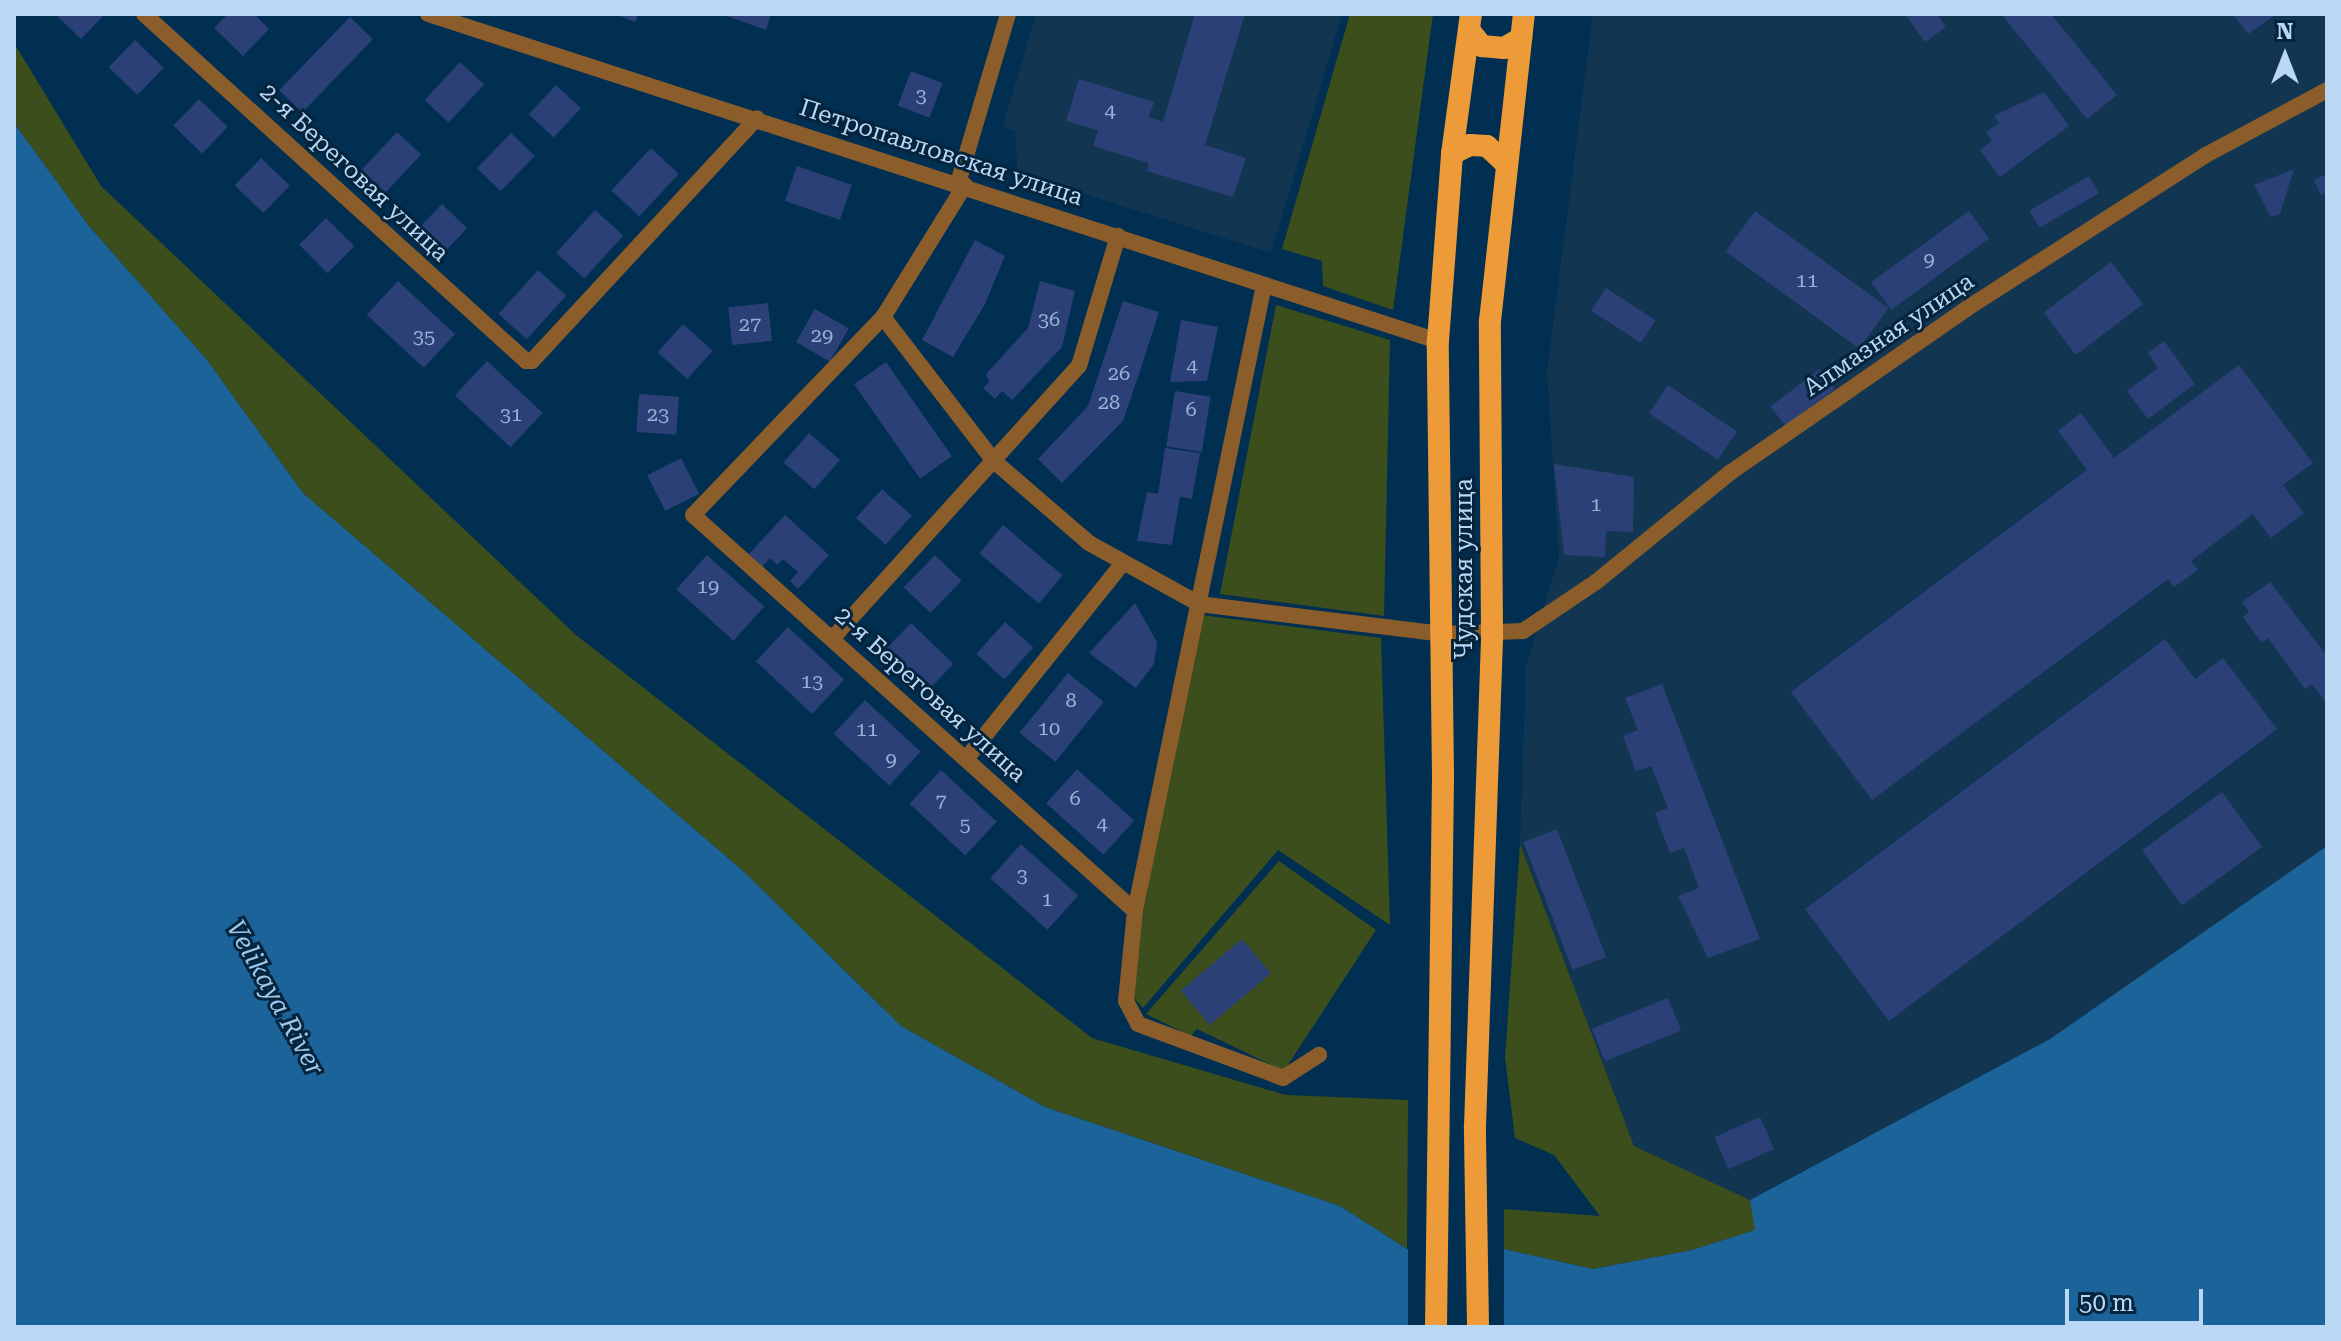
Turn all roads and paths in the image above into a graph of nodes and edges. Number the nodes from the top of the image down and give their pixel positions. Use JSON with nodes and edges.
{"nodes":[{"id":1,"x":144,"y":14,"type":"edge"},
{"id":2,"x":428,"y":14,"type":"edge"},
{"id":3,"x":1008,"y":14,"type":"edge"},
{"id":4,"x":1524,"y":14,"type":"edge"},
{"id":5,"x":1470,"y":22,"type":"edge"},
{"id":6,"x":1521,"y":38,"type":"junction"},
{"id":7,"x":2327,"y":90,"type":"edge"},
{"id":8,"x":757,"y":118,"type":"junction"},
{"id":9,"x":1452,"y":154,"type":"junction"},
{"id":10,"x":1504,"y":162,"type":"junction"},
{"id":11,"x":961,"y":184,"type":"junction"},
{"id":12,"x":1118,"y":236,"type":"junction"},
{"id":13,"x":1264,"y":285,"type":"junction"},
{"id":14,"x":883,"y":317,"type":"junction"},
{"id":15,"x":1438,"y":341,"type":"junction"},
{"id":16,"x":994,"y":461,"type":"junction"},
{"id":17,"x":1123,"y":563,"type":"junction"},
{"id":18,"x":1199,"y":604,"type":"junction"},
{"id":19,"x":1442,"y":634,"type":"junction"},
{"id":20,"x":1492,"y":634,"type":"junction"},
{"id":21,"x":832,"y":639,"type":"junction"},
{"id":22,"x":966,"y":759,"type":"junction"},
{"id":23,"x":1135,"y":911,"type":"junction"},
{"id":24,"x":1319,"y":1055,"type":"dead end"},
{"id":25,"x":1436,"y":1327,"type":"edge"},
{"id":26,"x":1478,"y":1327,"type":"edge"}],
"edges":[{"from":1,"to":8,"type":"street","name":"2-я Береговая улица"},
{"from":2,"to":8,"type":"street","name":"Петропавловская улица"},
{"from":3,"to":11,"type":"street"},
{"from":4,"to":6,"type":"highway","name":"Чудская улица"},
{"from":5,"to":6,"type":"highway"},
{"from":5,"to":9,"type":"highway","name":"Чудская улица"},
{"from":6,"to":10,"type":"highway","name":"Чудская улица"},
{"from":7,"to":20,"type":"street","name":"Алмазная улица"},
{"from":8,"to":11,"type":"street","name":"Петропавловская улица"},
{"from":9,"to":10,"type":"highway"},
{"from":9,"to":15,"type":"highway","name":"Чудская улица"},
{"from":10,"to":20,"type":"highway","name":"Чудская улица"},
{"from":11,"to":12,"type":"street","name":"Петропавловская улица"},
{"from":11,"to":14,"type":"street"},
{"from":12,"to":13,"type":"street","name":"Петропавловская улица"},
{"from":12,"to":16,"type":"street"},
{"from":13,"to":15,"type":"street","name":"Петропавловская улица"},
{"from":13,"to":18,"type":"street"},
{"from":14,"to":16,"type":"street"},
{"from":14,"to":21,"type":"street","name":"2-я Береговая улица"},
{"from":15,"to":19,"type":"highway","name":"Чудская улица"},
{"from":16,"to":17,"type":"street"},
{"from":16,"to":21,"type":"street"},
{"from":17,"to":18,"type":"street"},
{"from":17,"to":22,"type":"street"},
{"from":18,"to":19,"type":"street","name":"Алмазная улица"},
{"from":18,"to":23,"type":"street"},
{"from":19,"to":20,"type":"street","name":"Алмазная улица"},
{"from":19,"to":25,"type":"highway","name":"Чудская улица"},
{"from":20,"to":26,"type":"highway","name":"Чудская улица"},
{"from":21,"to":22,"type":"street","name":"2-я Береговая улица"},
{"from":22,"to":23,"type":"street","name":"2-я Береговая улица"},
{"from":23,"to":24,"type":"street"}]}
